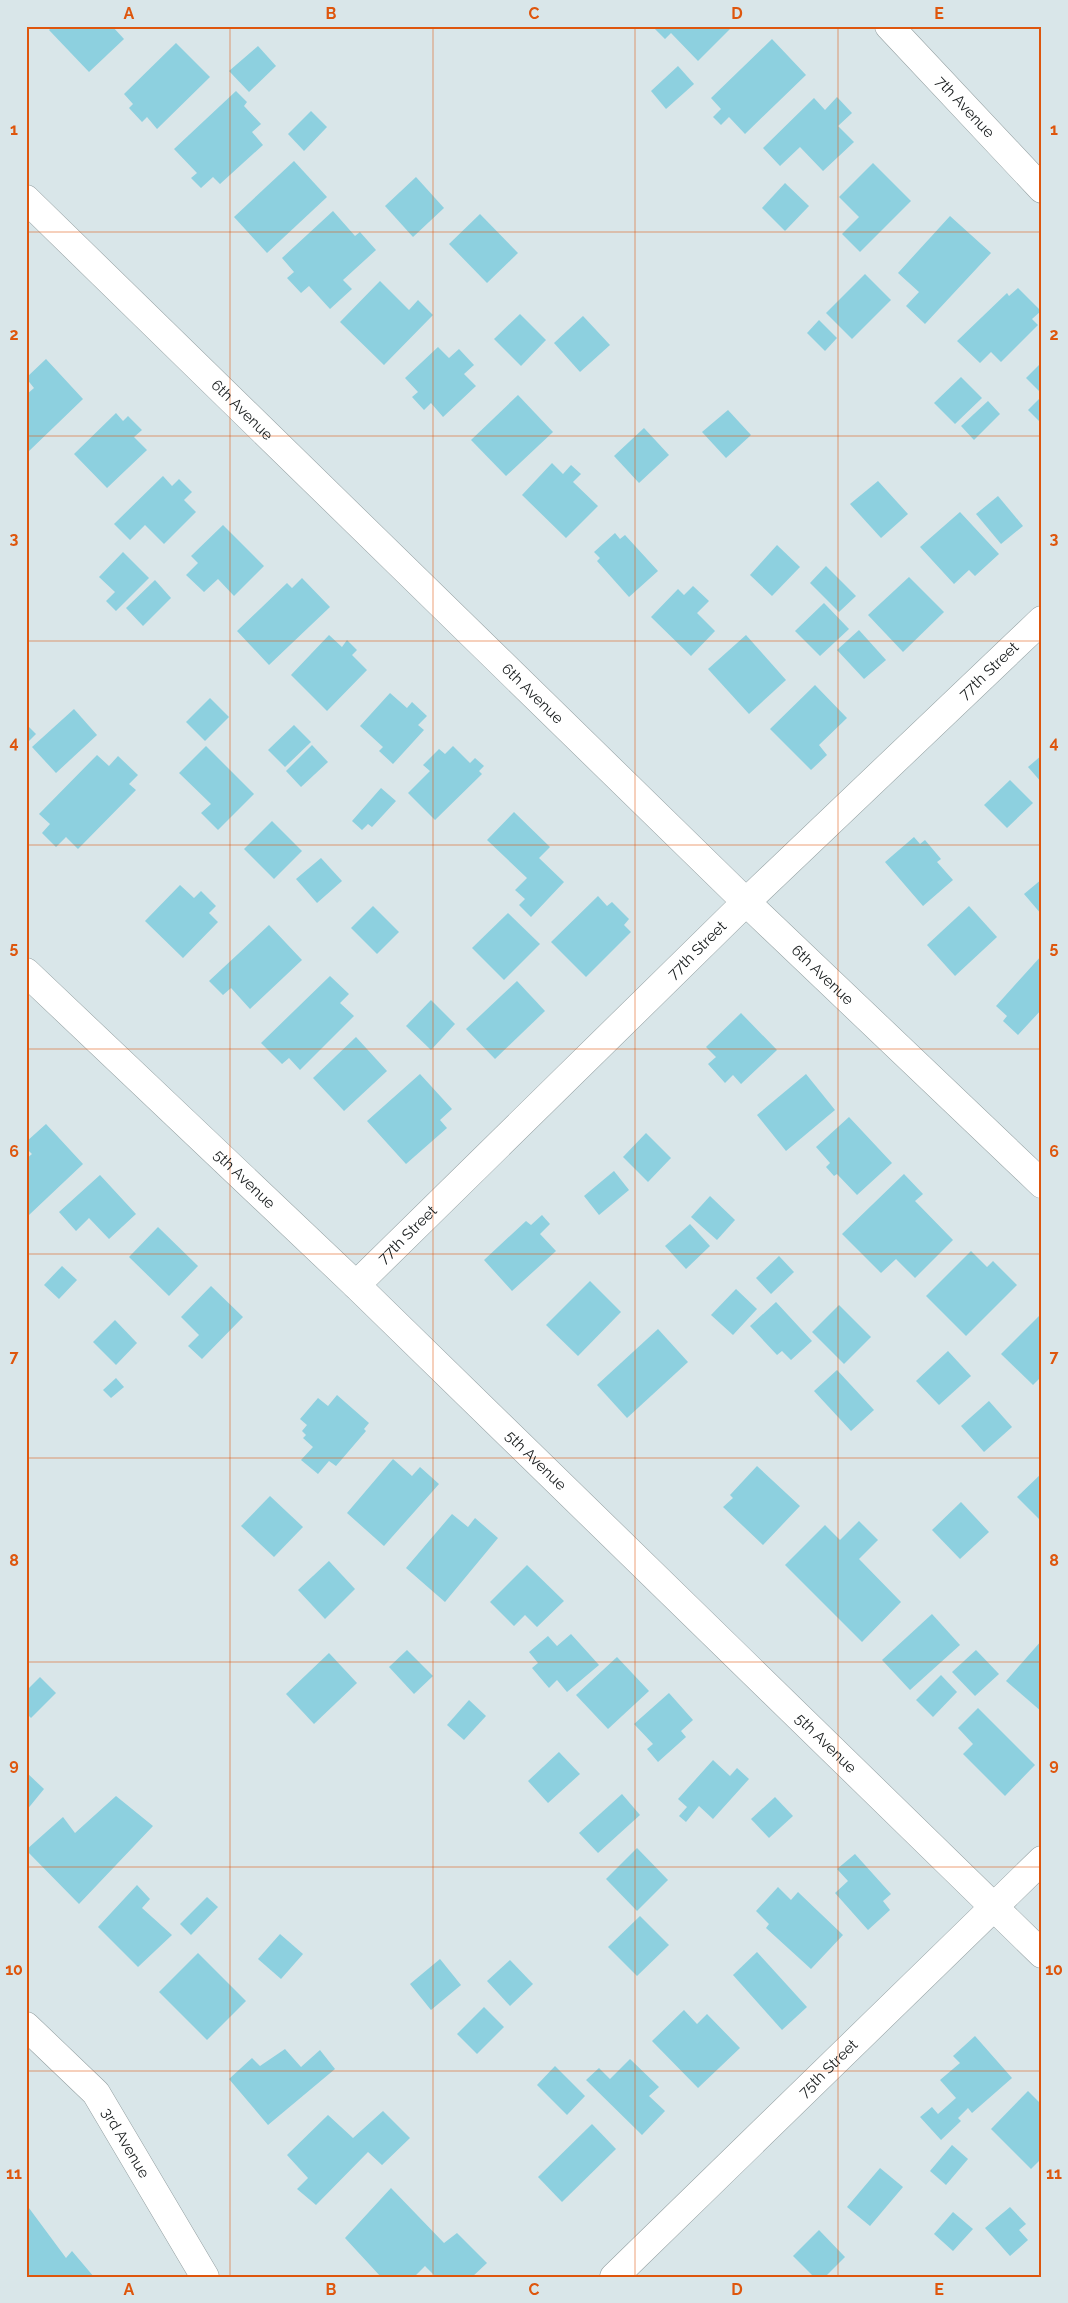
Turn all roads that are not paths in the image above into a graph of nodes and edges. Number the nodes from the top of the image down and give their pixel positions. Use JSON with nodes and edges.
{"nodes":[{"id":1,"x":889,"y":26,"type":"edge"},
{"id":2,"x":1042,"y":189,"type":"edge"},
{"id":3,"x":26,"y":199,"type":"edge"},
{"id":4,"x":1042,"y":620,"type":"edge"},
{"id":5,"x":746,"y":902,"type":"junction"},
{"id":6,"x":26,"y":972,"type":"edge"},
{"id":7,"x":1042,"y":1184,"type":"edge"},
{"id":8,"x":356,"y":1285,"type":"junction"},
{"id":9,"x":1042,"y":1860,"type":"edge"},
{"id":10,"x":992,"y":1908,"type":"junction"},
{"id":11,"x":1042,"y":1954,"type":"edge"},
{"id":12,"x":26,"y":2026,"type":"edge"},
{"id":13,"x":205,"y":2277,"type":"edge"},
{"id":14,"x":614,"y":2277,"type":"edge"}],
"edges":[{"from":1,"to":2,"type":"street","name":"7th Avenue"},
{"from":3,"to":5,"type":"street","name":"6th Avenue"},
{"from":4,"to":5,"type":"street","name":"77th Street"},
{"from":5,"to":7,"type":"street","name":"6th Avenue"},
{"from":5,"to":8,"type":"street","name":"77th Street"},
{"from":6,"to":8,"type":"street","name":"5th Avenue"},
{"from":8,"to":10,"type":"street","name":"5th Avenue"},
{"from":9,"to":10,"type":"street","name":"75th Street"},
{"from":10,"to":11,"type":"street","name":"5th Avenue"},
{"from":10,"to":14,"type":"street","name":"75th Street"},
{"from":12,"to":13,"type":"street","name":"3rd Avenue"}]}
